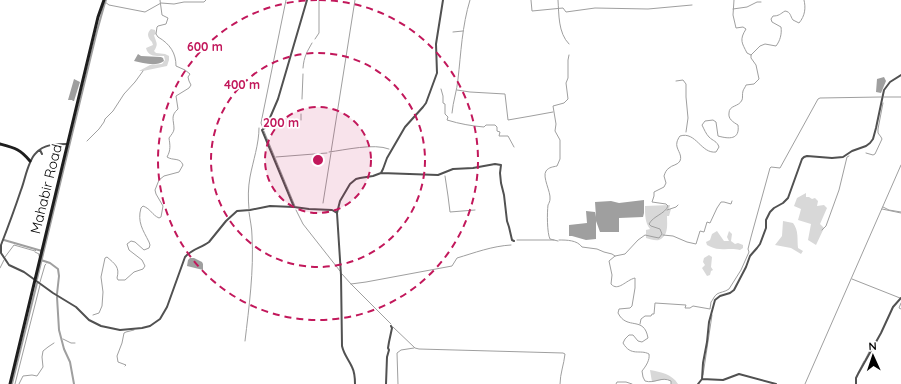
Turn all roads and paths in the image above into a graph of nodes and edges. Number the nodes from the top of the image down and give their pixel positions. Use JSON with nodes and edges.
{"nodes":[{"id":1,"x":104,"y":0,"type":"edge"},
{"id":2,"x":307,"y":0,"type":"edge"},
{"id":3,"x":443,"y":0,"type":"edge"},
{"id":4,"x":901,"y":75,"type":"edge"},
{"id":5,"x":0,"y":144,"type":"edge"},
{"id":6,"x":68,"y":144,"type":"junction"},
{"id":7,"x":40,"y":150,"type":"junction"},
{"id":8,"x":42,"y":154,"type":"dead end"},
{"id":9,"x":30,"y":161,"type":"junction"},
{"id":10,"x":381,"y":173,"type":"junction"},
{"id":11,"x":294,"y":207,"type":"junction"},
{"id":12,"x":337,"y":212,"type":"junction"},
{"id":13,"x":514,"y":241,"type":"dead end"},
{"id":14,"x":35,"y":281,"type":"junction"},
{"id":15,"x":901,"y":298,"type":"edge"},
{"id":16,"x":391,"y":326,"type":"dead end"},
{"id":17,"x":702,"y":380,"type":"junction"},
{"id":18,"x":10,"y":384,"type":"edge"},
{"id":19,"x":356,"y":384,"type":"edge"},
{"id":20,"x":386,"y":384,"type":"edge"},
{"id":21,"x":698,"y":384,"type":"edge"},
{"id":22,"x":776,"y":384,"type":"edge"},
{"id":23,"x":856,"y":384,"type":"edge"}],
"edges":[{"from":1,"to":6,"type":"street","name":"Mahabir Road"},
{"from":2,"to":11,"type":"street"},
{"from":3,"to":10,"type":"street"},
{"from":4,"to":17,"type":"street"},
{"from":5,"to":9,"type":"street"},
{"from":6,"to":7,"type":"street"},
{"from":6,"to":14,"type":"street","name":"Mahabir Road"},
{"from":7,"to":8,"type":"street"},
{"from":7,"to":9,"type":"street"},
{"from":9,"to":14,"type":"street"},
{"from":10,"to":12,"type":"street"},
{"from":10,"to":13,"type":"street"},
{"from":11,"to":12,"type":"street"},
{"from":11,"to":14,"type":"street"},
{"from":12,"to":19,"type":"street"},
{"from":14,"to":18,"type":"street","name":"Mahabir Road"},
{"from":15,"to":23,"type":"street"},
{"from":16,"to":20,"type":"street"},
{"from":17,"to":21,"type":"street"},
{"from":17,"to":22,"type":"street"}]}
